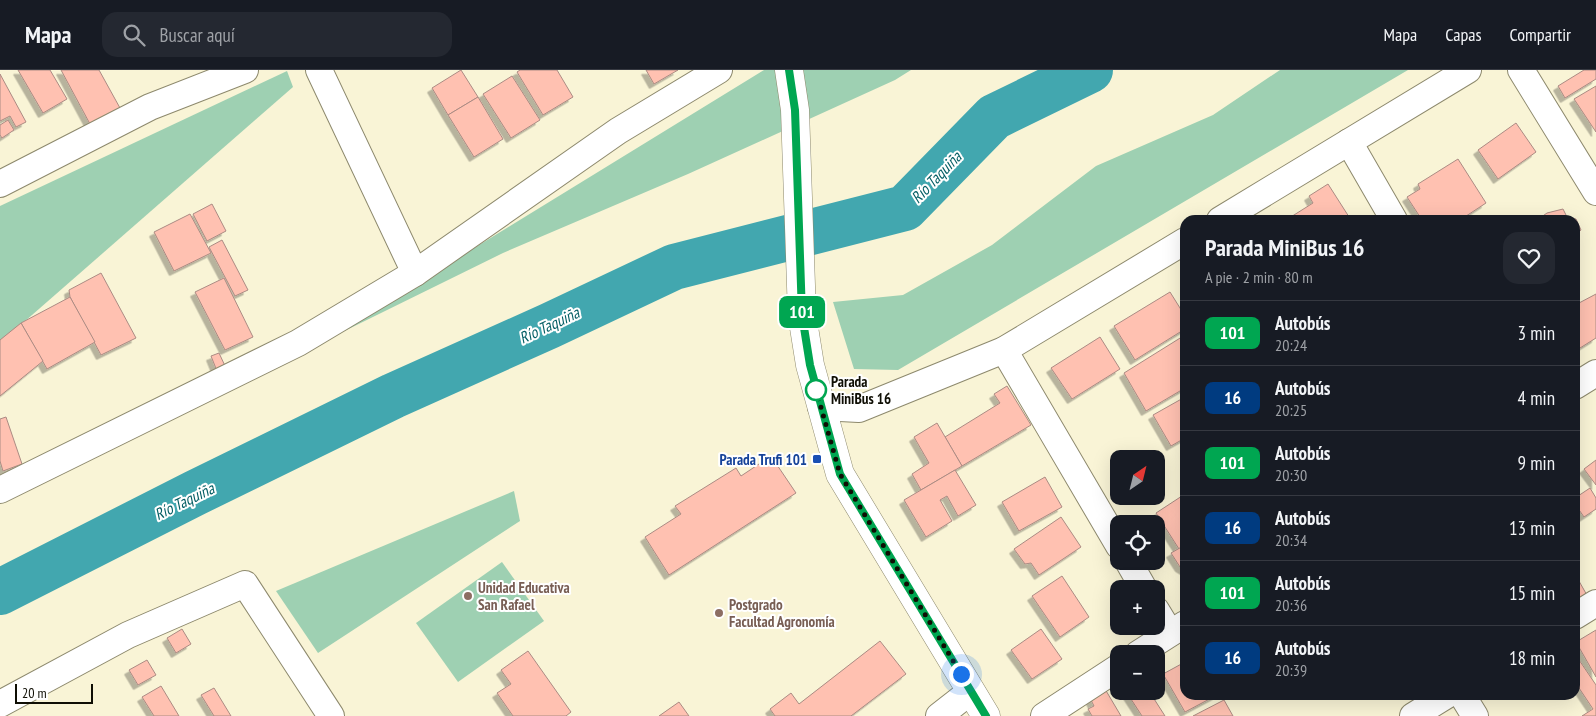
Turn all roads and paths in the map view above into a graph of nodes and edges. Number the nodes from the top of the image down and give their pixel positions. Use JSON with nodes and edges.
{"nodes":[{"id":1,"x":245,"y":70,"type":"edge"},
{"id":2,"x":319,"y":70,"type":"edge"},
{"id":3,"x":719,"y":70,"type":"edge"},
{"id":4,"x":789,"y":70,"type":"edge"},
{"id":5,"x":1468,"y":70,"type":"edge"},
{"id":6,"x":1520,"y":70,"type":"edge"},
{"id":7,"x":1349,"y":142,"type":"junction"},
{"id":8,"x":0,"y":184,"type":"edge"},
{"id":9,"x":1596,"y":192,"type":"edge"},
{"id":10,"x":1228,"y":215,"type":"edge"},
{"id":11,"x":1391,"y":215,"type":"edge"},
{"id":12,"x":1180,"y":247,"type":"edge"},
{"id":13,"x":415,"y":273,"type":"junction"},
{"id":14,"x":1004,"y":350,"type":"junction"},
{"id":15,"x":1596,"y":373,"type":"edge"},
{"id":16,"x":1580,"y":383,"type":"edge"},
{"id":17,"x":820,"y":407,"type":"junction"},
{"id":18,"x":0,"y":490,"type":"edge"},
{"id":19,"x":1110,"y":531,"type":"edge"},
{"id":20,"x":1596,"y":603,"type":"edge"},
{"id":21,"x":1580,"y":613,"type":"edge"},
{"id":22,"x":1165,"y":618,"type":"edge"},
{"id":23,"x":1177,"y":628,"type":"edge"},
{"id":24,"x":1152,"y":645,"type":"edge"},
{"id":25,"x":1110,"y":673,"type":"edge"},
{"id":26,"x":971,"y":690,"type":"junction"},
{"id":27,"x":1440,"y":700,"type":"edge"},
{"id":28,"x":1465,"y":700,"type":"edge"},
{"id":29,"x":0,"y":704,"type":"edge"},
{"id":30,"x":331,"y":716,"type":"edge"},
{"id":31,"x":939,"y":716,"type":"edge"},
{"id":32,"x":986,"y":716,"type":"edge"},
{"id":33,"x":1044,"y":716,"type":"edge"},
{"id":34,"x":1414,"y":716,"type":"edge"},
{"id":35,"x":1475,"y":716,"type":"edge"}],
"edges":[{"from":1,"to":8,"type":"street"},
{"from":2,"to":13,"type":"street"},
{"from":3,"to":13,"type":"street"},
{"from":4,"to":17,"type":"street"},
{"from":5,"to":7,"type":"street"},
{"from":6,"to":9,"type":"street"},
{"from":7,"to":10,"type":"street"},
{"from":7,"to":11,"type":"street"},
{"from":12,"to":14,"type":"street"},
{"from":13,"to":18,"type":"street"},
{"from":14,"to":17,"type":"street"},
{"from":14,"to":19,"type":"street"},
{"from":15,"to":16,"type":"street"},
{"from":17,"to":26,"type":"street"},
{"from":20,"to":21,"type":"street"},
{"from":22,"to":23,"type":"street"},
{"from":23,"to":24,"type":"street"},
{"from":25,"to":33,"type":"street"},
{"from":26,"to":31,"type":"street"},
{"from":26,"to":32,"type":"street"},
{"from":27,"to":34,"type":"street"},
{"from":28,"to":35,"type":"street"},
{"from":29,"to":30,"type":"street"}]}
